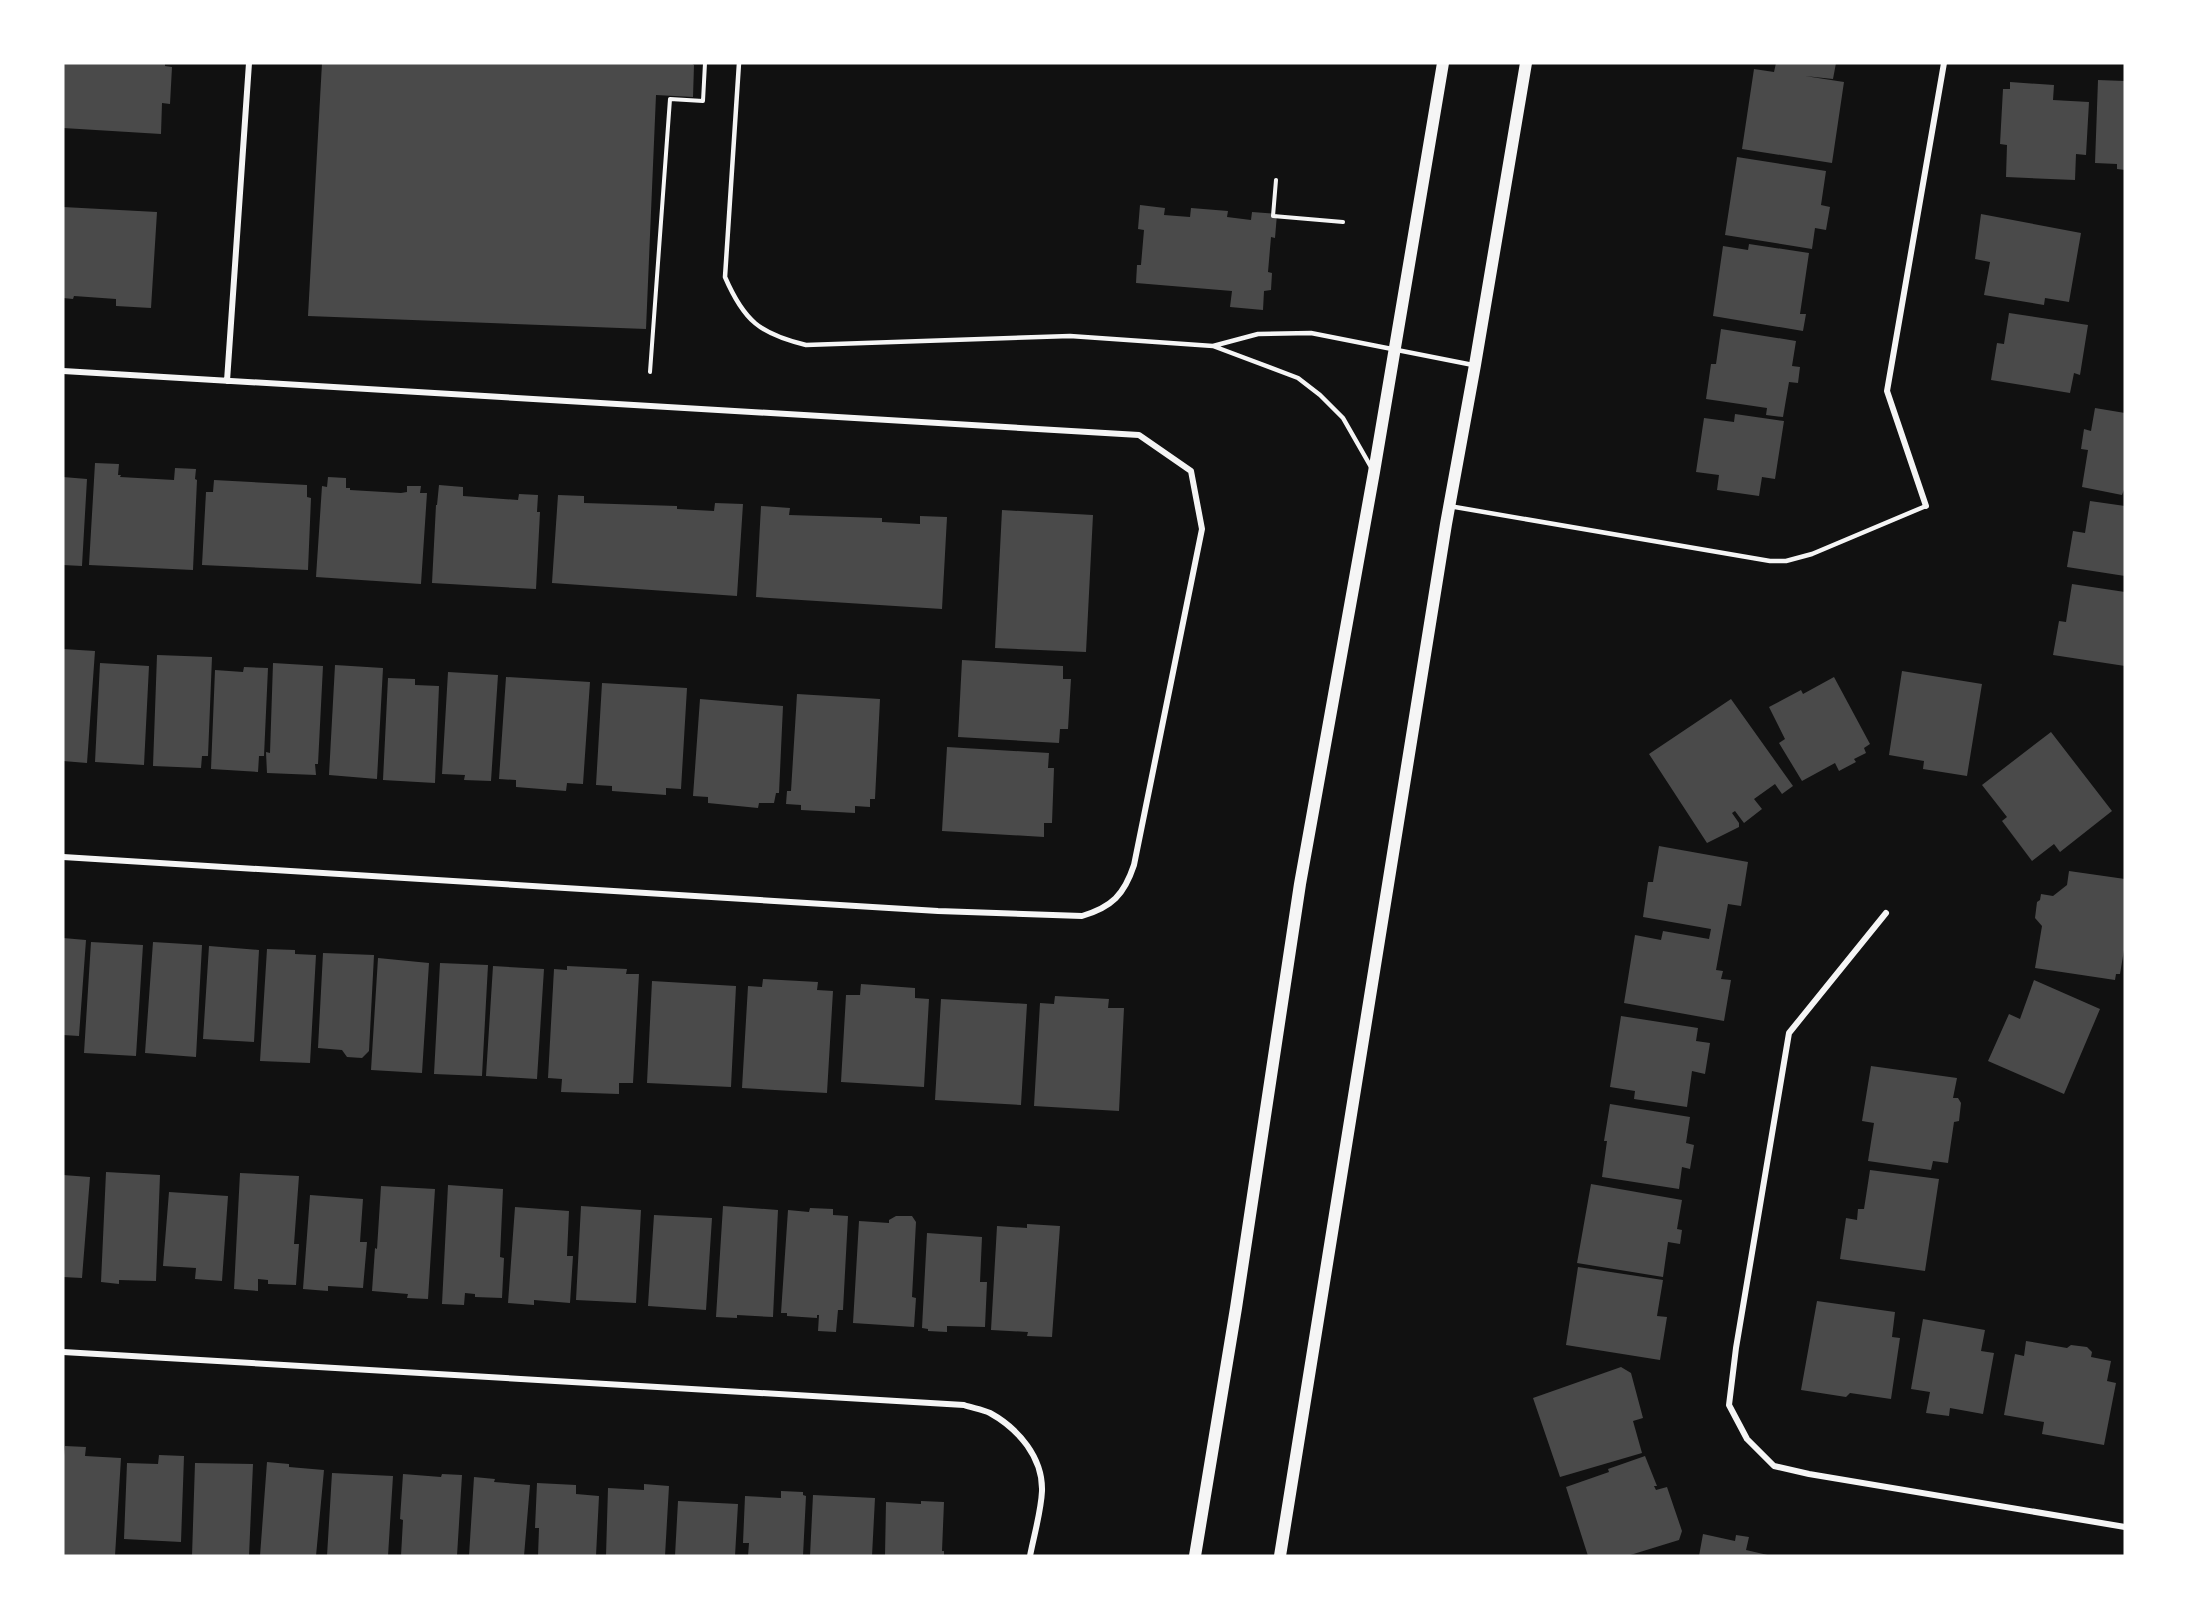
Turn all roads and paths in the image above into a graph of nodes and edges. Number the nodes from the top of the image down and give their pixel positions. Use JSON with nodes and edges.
{"nodes":[{"id":1,"x":249,"y":63,"type":"edge"},
{"id":2,"x":705,"y":63,"type":"edge"},
{"id":3,"x":739,"y":63,"type":"edge"},
{"id":4,"x":1443,"y":63,"type":"edge"},
{"id":5,"x":1526,"y":63,"type":"edge"},
{"id":6,"x":1944,"y":63,"type":"edge"},
{"id":7,"x":1276,"y":180,"type":"dead end"},
{"id":8,"x":1343,"y":222,"type":"dead end"},
{"id":9,"x":1213,"y":346,"type":"junction"},
{"id":10,"x":1395,"y":349,"type":"junction"},
{"id":11,"x":1475,"y":365,"type":"junction"},
{"id":12,"x":63,"y":371,"type":"edge"},
{"id":13,"x":650,"y":372,"type":"dead end"},
{"id":14,"x":226,"y":381,"type":"junction"},
{"id":15,"x":1374,"y":472,"type":"junction"},
{"id":16,"x":1449,"y":506,"type":"junction"},
{"id":17,"x":1926,"y":506,"type":"joint"},
{"id":18,"x":63,"y":857,"type":"edge"},
{"id":19,"x":1886,"y":913,"type":"dead end"},
{"id":20,"x":63,"y":1352,"type":"edge"},
{"id":21,"x":2125,"y":1527,"type":"edge"},
{"id":22,"x":1030,"y":1556,"type":"edge"},
{"id":23,"x":1195,"y":1556,"type":"edge"},
{"id":24,"x":1280,"y":1556,"type":"edge"}],
"edges":[{"from":1,"to":14,"type":"street"},
{"from":2,"to":13,"type":"path"},
{"from":3,"to":9,"type":"lane"},
{"from":4,"to":10,"type":"main road"},
{"from":5,"to":11,"type":"main road"},
{"from":6,"to":17,"type":"street"},
{"from":7,"to":8,"type":"path"},
{"from":9,"to":10,"type":"lane"},
{"from":9,"to":15,"type":"lane"},
{"from":10,"to":11,"type":"lane"},
{"from":10,"to":15,"type":"main road"},
{"from":11,"to":16,"type":"main road"},
{"from":12,"to":14,"type":"street"},
{"from":14,"to":18,"type":"street"},
{"from":15,"to":23,"type":"main road"},
{"from":16,"to":17,"type":"lane"},
{"from":16,"to":24,"type":"main road"},
{"from":19,"to":21,"type":"street"},
{"from":20,"to":22,"type":"street"}]}
